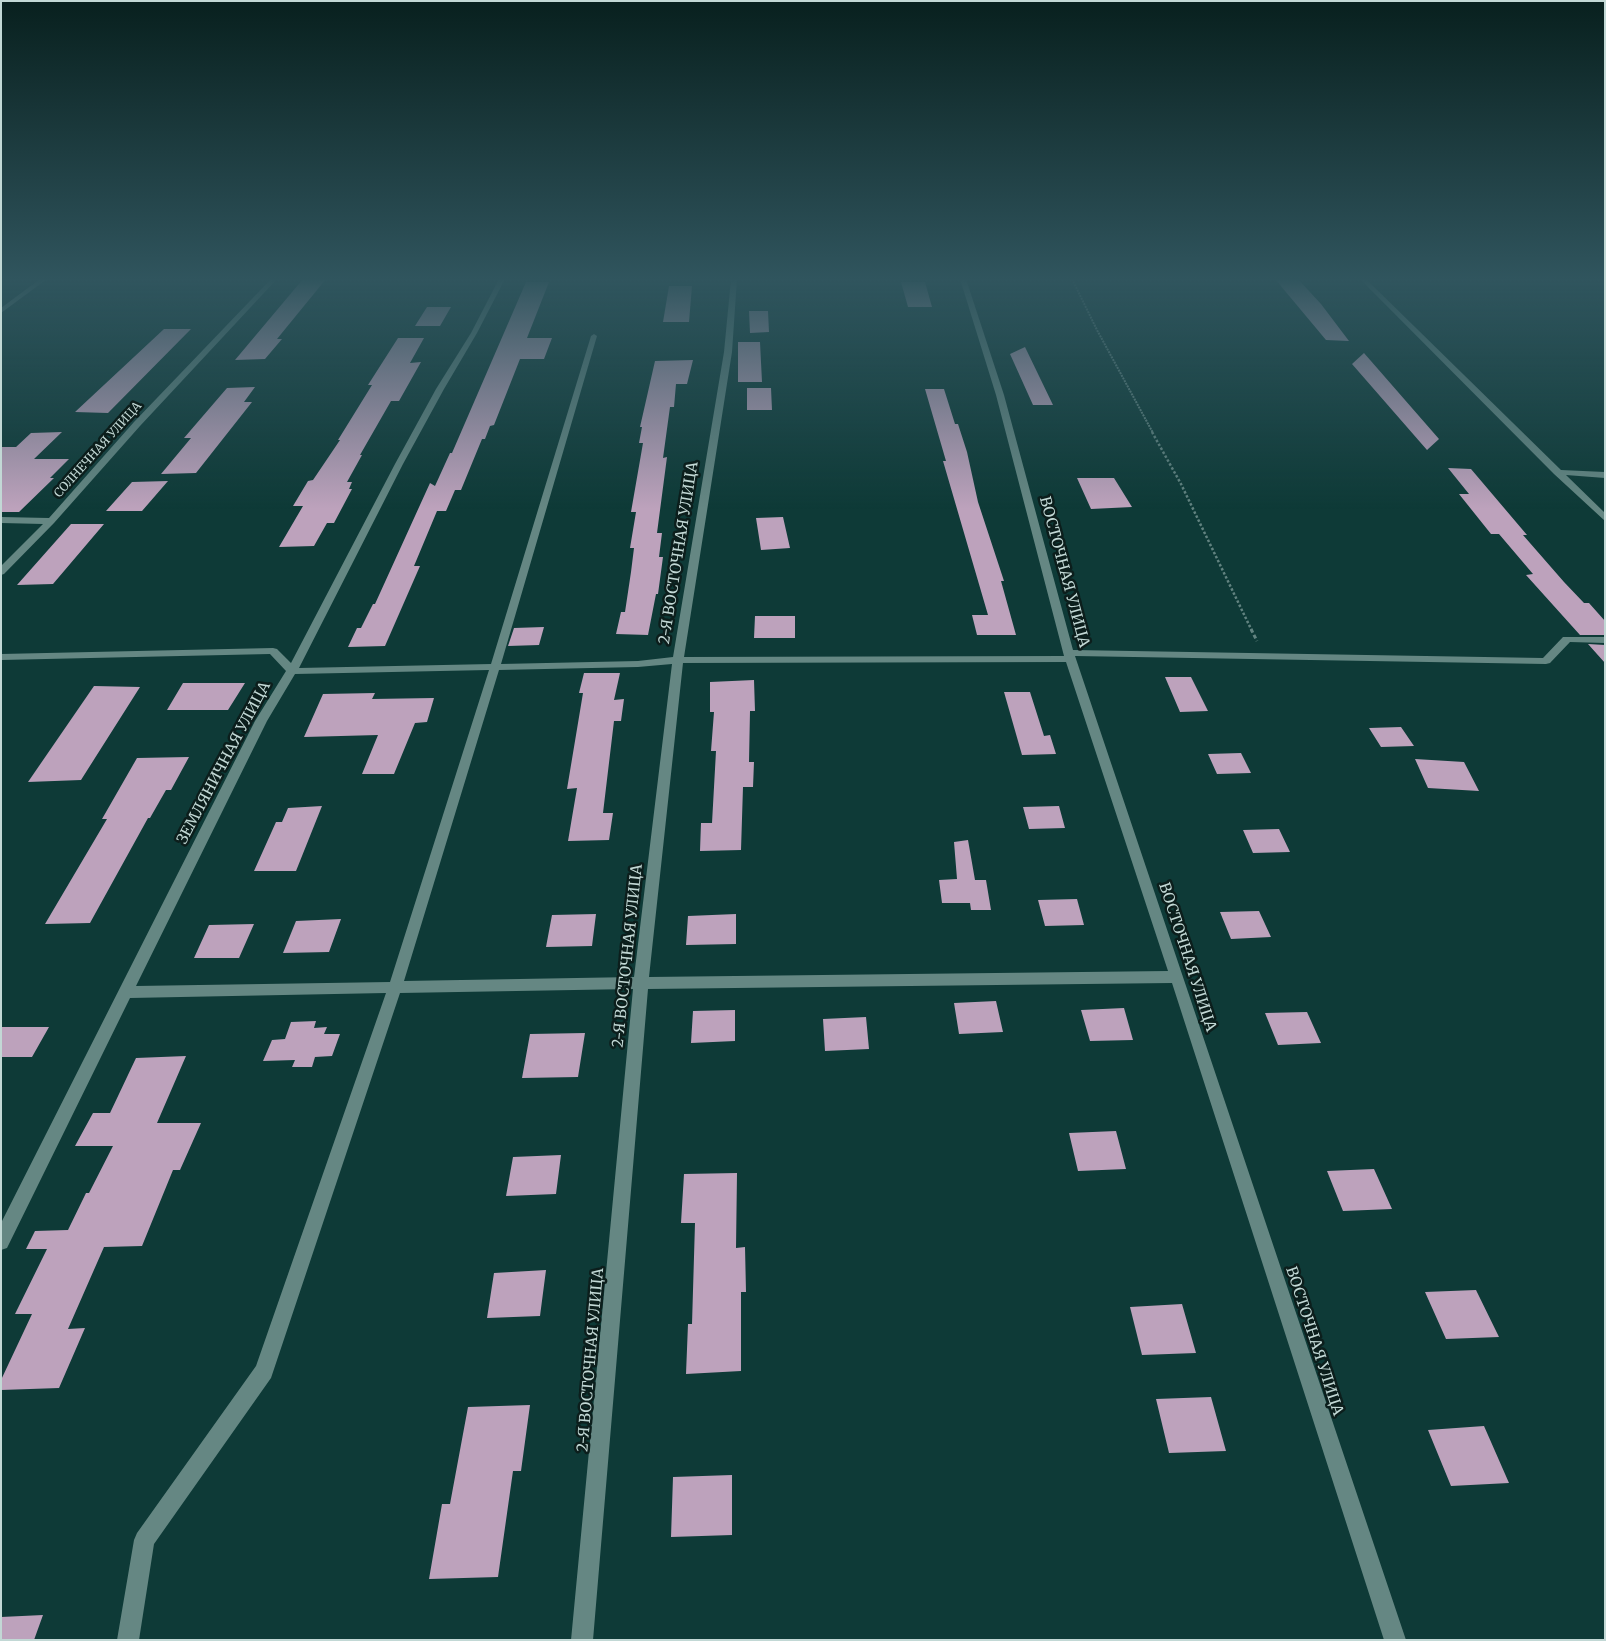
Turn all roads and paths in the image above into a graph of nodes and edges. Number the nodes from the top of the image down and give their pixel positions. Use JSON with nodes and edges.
{"nodes":[{"id":1,"x":202,"y":356,"type":"edge"},
{"id":2,"x":460,"y":356,"type":"edge"},
{"id":3,"x":588,"y":356,"type":"edge"},
{"id":4,"x":727,"y":356,"type":"edge"},
{"id":5,"x":987,"y":356,"type":"edge"},
{"id":6,"x":1112,"y":356,"type":"edge"},
{"id":7,"x":1440,"y":356,"type":"edge"},
{"id":8,"x":1557,"y":472,"type":"junction"},
{"id":9,"x":1605,"y":475,"type":"edge"},
{"id":10,"x":1605,"y":518,"type":"edge"},
{"id":11,"x":1,"y":520,"type":"edge"},
{"id":12,"x":51,"y":521,"type":"junction"},
{"id":13,"x":1,"y":572,"type":"edge"},
{"id":14,"x":1605,"y":640,"type":"edge"},
{"id":15,"x":1069,"y":656,"type":"junction"},
{"id":16,"x":1,"y":657,"type":"edge"},
{"id":17,"x":1265,"y":657,"type":"junction"},
{"id":18,"x":678,"y":660,"type":"junction"},
{"id":19,"x":495,"y":667,"type":"junction"},
{"id":20,"x":292,"y":671,"type":"junction"},
{"id":21,"x":1177,"y":977,"type":"junction"},
{"id":22,"x":640,"y":983,"type":"junction"},
{"id":23,"x":395,"y":987,"type":"junction"},
{"id":24,"x":125,"y":992,"type":"junction"},
{"id":25,"x":1,"y":1242,"type":"edge"},
{"id":26,"x":128,"y":1640,"type":"edge"},
{"id":27,"x":582,"y":1640,"type":"edge"},
{"id":28,"x":1395,"y":1640,"type":"edge"}],
"edges":[{"from":1,"to":12,"type":"street","name":"СОЛНЕЧНАЯ УЛИЦА"},
{"from":2,"to":20,"type":"street","name":"ЗЕМЛЯНИЧНАЯ УЛИЦА"},
{"from":3,"to":19,"type":"street"},
{"from":4,"to":18,"type":"street","name":"2-Я ВОСТОЧНАЯ УЛИЦА"},
{"from":5,"to":15,"type":"street","name":"ВОСТОЧНАЯ УЛИЦА"},
{"from":6,"to":17,"type":"path"},
{"from":7,"to":8,"type":"street"},
{"from":8,"to":9,"type":"street"},
{"from":8,"to":10,"type":"street"},
{"from":11,"to":12,"type":"street"},
{"from":12,"to":13,"type":"street","name":"СОЛНЕЧНАЯ УЛИЦА"},
{"from":14,"to":17,"type":"street"},
{"from":15,"to":17,"type":"street"},
{"from":15,"to":18,"type":"street"},
{"from":15,"to":21,"type":"street","name":"ВОСТОЧНАЯ УЛИЦА"},
{"from":16,"to":20,"type":"street"},
{"from":18,"to":19,"type":"street"},
{"from":18,"to":22,"type":"street","name":"2-Я ВОСТОЧНАЯ УЛИЦА"},
{"from":19,"to":20,"type":"street"},
{"from":19,"to":23,"type":"street"},
{"from":20,"to":24,"type":"street","name":"ЗЕМЛЯНИЧНАЯ УЛИЦА"},
{"from":21,"to":22,"type":"street"},
{"from":21,"to":28,"type":"street","name":"ВОСТОЧНАЯ УЛИЦА"},
{"from":22,"to":23,"type":"street"},
{"from":22,"to":27,"type":"street","name":"2-Я ВОСТОЧНАЯ УЛИЦА"},
{"from":23,"to":24,"type":"street"},
{"from":23,"to":26,"type":"street"},
{"from":24,"to":25,"type":"street","name":"ЗЕМЛЯНИЧНАЯ УЛИЦА"}]}
